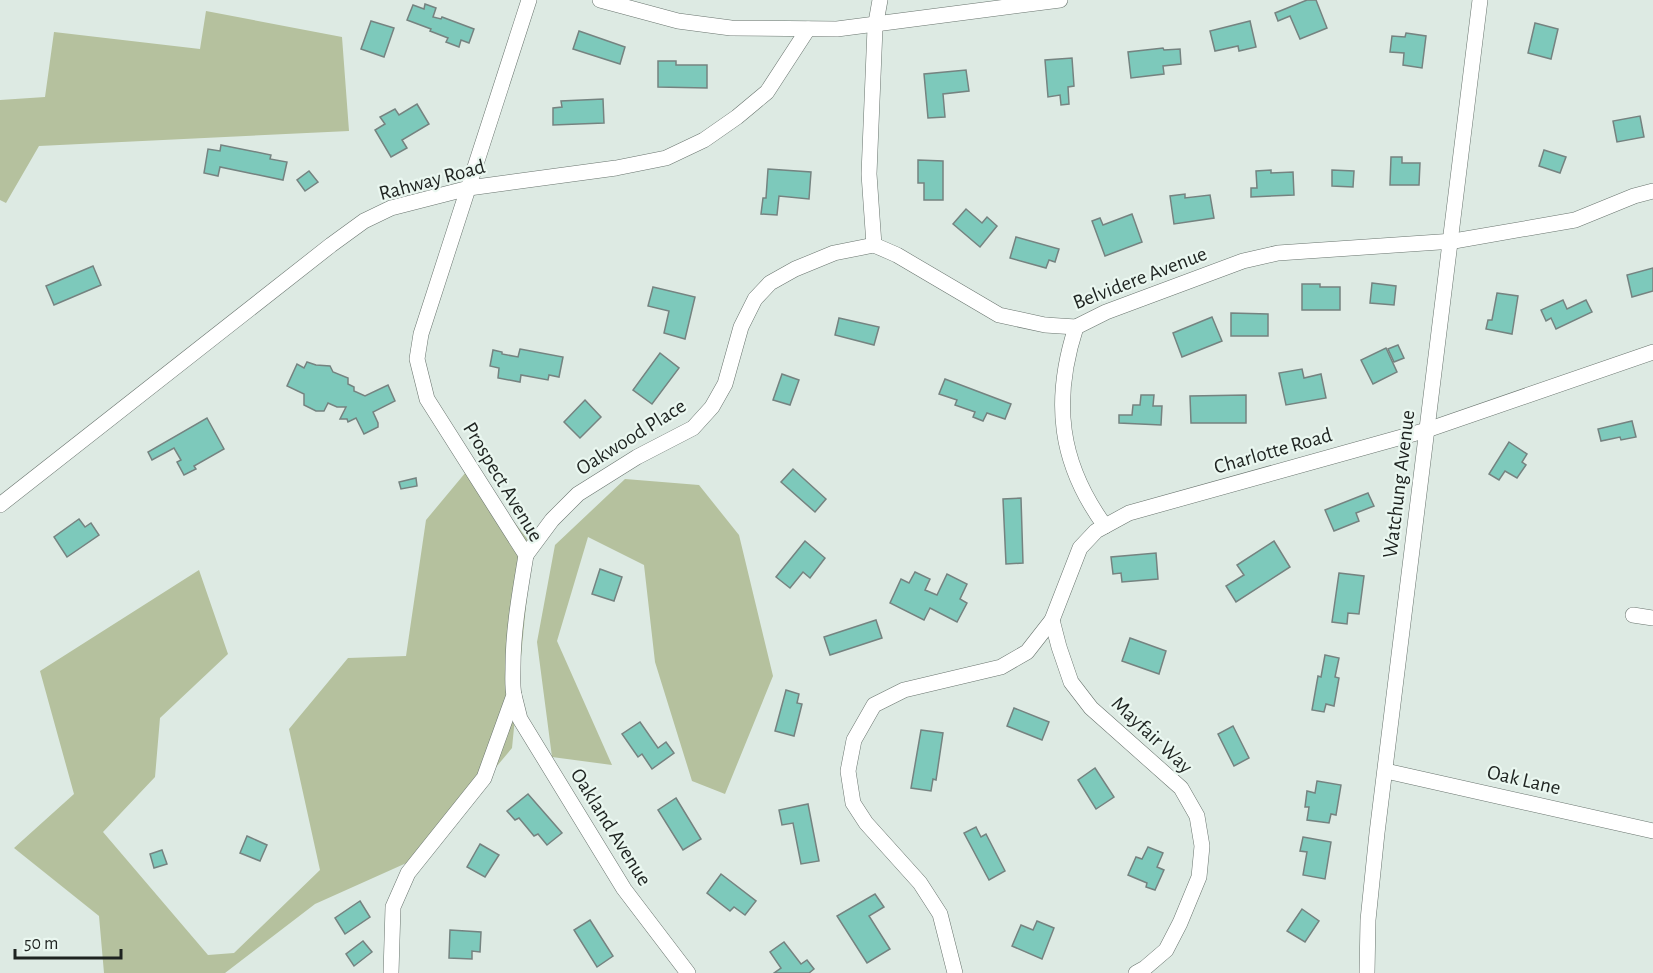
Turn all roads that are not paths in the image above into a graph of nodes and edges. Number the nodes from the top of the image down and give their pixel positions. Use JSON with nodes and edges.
{"nodes":[{"id":1,"x":528,"y":0,"type":"edge"},
{"id":2,"x":600,"y":0,"type":"edge"},
{"id":3,"x":880,"y":0,"type":"edge"},
{"id":4,"x":1060,"y":0,"type":"edge"},
{"id":5,"x":1480,"y":0,"type":"edge"},
{"id":6,"x":876,"y":24,"type":"junction"},
{"id":7,"x":808,"y":29,"type":"junction"},
{"id":8,"x":468,"y":188,"type":"junction"},
{"id":9,"x":1653,"y":191,"type":"edge"},
{"id":10,"x":1450,"y":242,"type":"junction"},
{"id":11,"x":874,"y":245,"type":"junction"},
{"id":12,"x":1076,"y":327,"type":"junction"},
{"id":13,"x":1653,"y":352,"type":"edge"},
{"id":14,"x":1427,"y":430,"type":"junction"},
{"id":15,"x":0,"y":505,"type":"edge"},
{"id":16,"x":1105,"y":526,"type":"junction"},
{"id":17,"x":526,"y":555,"type":"junction"},
{"id":18,"x":1633,"y":615,"type":"dead end"},
{"id":19,"x":1653,"y":618,"type":"edge"},
{"id":20,"x":1052,"y":620,"type":"junction"},
{"id":21,"x":514,"y":695,"type":"junction"},
{"id":22,"x":1386,"y":771,"type":"junction"},
{"id":23,"x":1653,"y":831,"type":"edge"},
{"id":24,"x":391,"y":973,"type":"edge"},
{"id":25,"x":688,"y":973,"type":"edge"},
{"id":26,"x":955,"y":973,"type":"edge"},
{"id":27,"x":1136,"y":973,"type":"edge"},
{"id":28,"x":1367,"y":973,"type":"edge"}],
"edges":[{"from":1,"to":8,"type":"street","name":"Prospect Avenue"},
{"from":2,"to":7,"type":"street"},
{"from":3,"to":6,"type":"street"},
{"from":4,"to":6,"type":"street"},
{"from":5,"to":10,"type":"street","name":"Watchung Avenue"},
{"from":6,"to":7,"type":"street"},
{"from":6,"to":11,"type":"street"},
{"from":7,"to":8,"type":"street","name":"Rahway Road"},
{"from":8,"to":15,"type":"street","name":"Rahway Road"},
{"from":8,"to":17,"type":"street","name":"Prospect Avenue"},
{"from":9,"to":10,"type":"street","name":"Belvidere Avenue"},
{"from":10,"to":12,"type":"street","name":"Belvidere Avenue"},
{"from":10,"to":14,"type":"street","name":"Watchung Avenue"},
{"from":11,"to":12,"type":"street","name":"Belvidere Avenue"},
{"from":11,"to":17,"type":"street","name":"Oakwood Place"},
{"from":12,"to":16,"type":"street"},
{"from":13,"to":14,"type":"street","name":"Charlotte Road"},
{"from":14,"to":16,"type":"street","name":"Charlotte Road"},
{"from":14,"to":22,"type":"street","name":"Watchung Avenue"},
{"from":16,"to":20,"type":"street","name":"Charlotte Road"},
{"from":17,"to":21,"type":"street","name":"Prospect Avenue"},
{"from":18,"to":19,"type":"street"},
{"from":20,"to":26,"type":"street","name":"Charlotte Road"},
{"from":20,"to":27,"type":"street","name":"Mayfair Way"},
{"from":21,"to":24,"type":"street","name":"Prospect Avenue"},
{"from":21,"to":25,"type":"street","name":"Oakland Avenue"},
{"from":22,"to":23,"type":"street","name":"Oak Lane"},
{"from":22,"to":28,"type":"street","name":"Watchung Avenue"}]}
